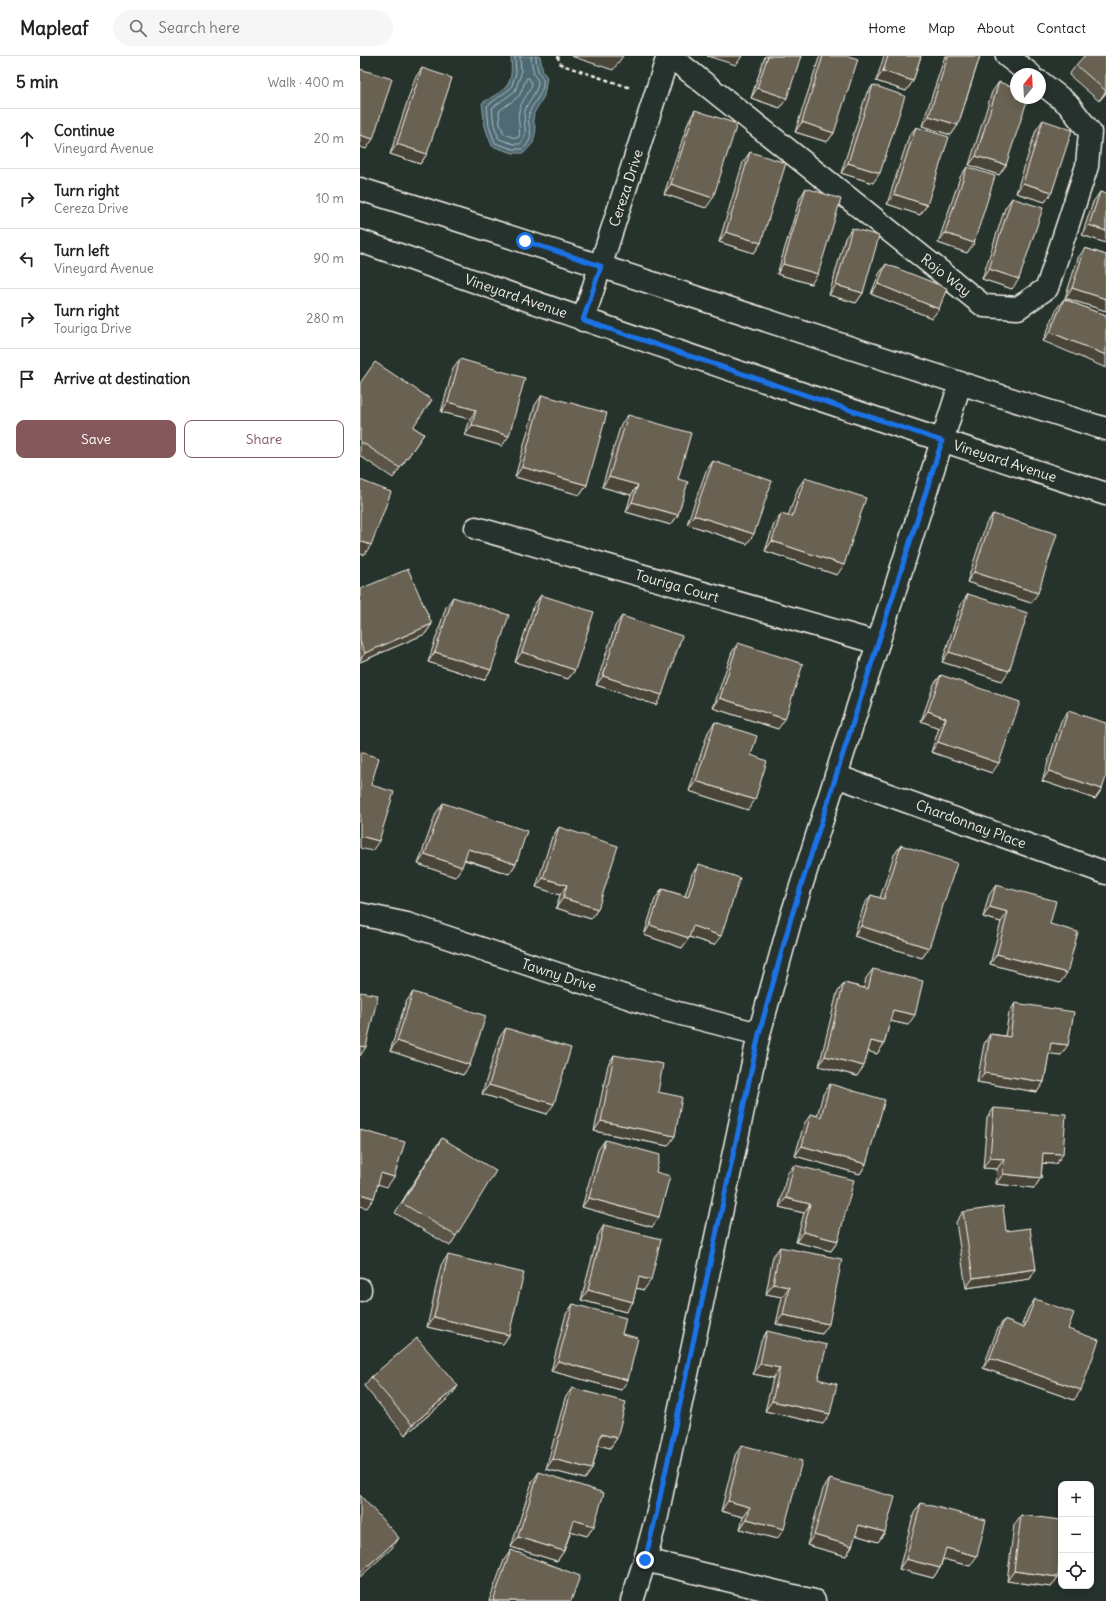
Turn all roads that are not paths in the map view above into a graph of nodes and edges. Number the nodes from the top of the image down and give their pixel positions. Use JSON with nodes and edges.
{"nodes":[{"id":1,"x":669,"y":56,"type":"edge"},
{"id":2,"x":1007,"y":56,"type":"edge"},
{"id":3,"x":1022,"y":68,"type":"edge"},
{"id":4,"x":1046,"y":87,"type":"edge"},
{"id":5,"x":360,"y":189,"type":"edge"},
{"id":6,"x":360,"y":241,"type":"edge"},
{"id":7,"x":601,"y":266,"type":"junction"},
{"id":8,"x":583,"y":320,"type":"junction"},
{"id":9,"x":960,"y":384,"type":"junction"},
{"id":10,"x":1106,"y":429,"type":"edge"},
{"id":11,"x":942,"y":441,"type":"junction"},
{"id":12,"x":1106,"y":494,"type":"edge"},
{"id":13,"x":476,"y":528,"type":"dead end"},
{"id":14,"x":878,"y":643,"type":"junction"},
{"id":15,"x":836,"y":776,"type":"junction"},
{"id":16,"x":1106,"y":873,"type":"edge"},
{"id":17,"x":360,"y":914,"type":"edge"},
{"id":18,"x":759,"y":1034,"type":"junction"},
{"id":19,"x":645,"y":1560,"type":"junction"},
{"id":20,"x":632,"y":1601,"type":"edge"},
{"id":21,"x":814,"y":1601,"type":"edge"}],
"edges":[{"from":1,"to":4,"type":"street","name":"Rojo Way"},
{"from":1,"to":7,"type":"street","name":"Cereza Drive"},
{"from":2,"to":3,"type":"street"},
{"from":5,"to":7,"type":"street"},
{"from":6,"to":8,"type":"street","name":"Vineyard Avenue"},
{"from":7,"to":8,"type":"street","name":"Cereza Drive"},
{"from":7,"to":9,"type":"street"},
{"from":8,"to":11,"type":"street","name":"Vineyard Avenue"},
{"from":9,"to":10,"type":"street"},
{"from":9,"to":11,"type":"street"},
{"from":11,"to":12,"type":"street","name":"Vineyard Avenue"},
{"from":11,"to":14,"type":"street"},
{"from":13,"to":14,"type":"street","name":"Touriga Court"},
{"from":14,"to":15,"type":"street"},
{"from":15,"to":16,"type":"street","name":"Chardonnay Place"},
{"from":15,"to":18,"type":"street"},
{"from":17,"to":18,"type":"street","name":"Tawny Drive"},
{"from":18,"to":19,"type":"street"},
{"from":19,"to":20,"type":"street"},
{"from":19,"to":21,"type":"street"}]}
